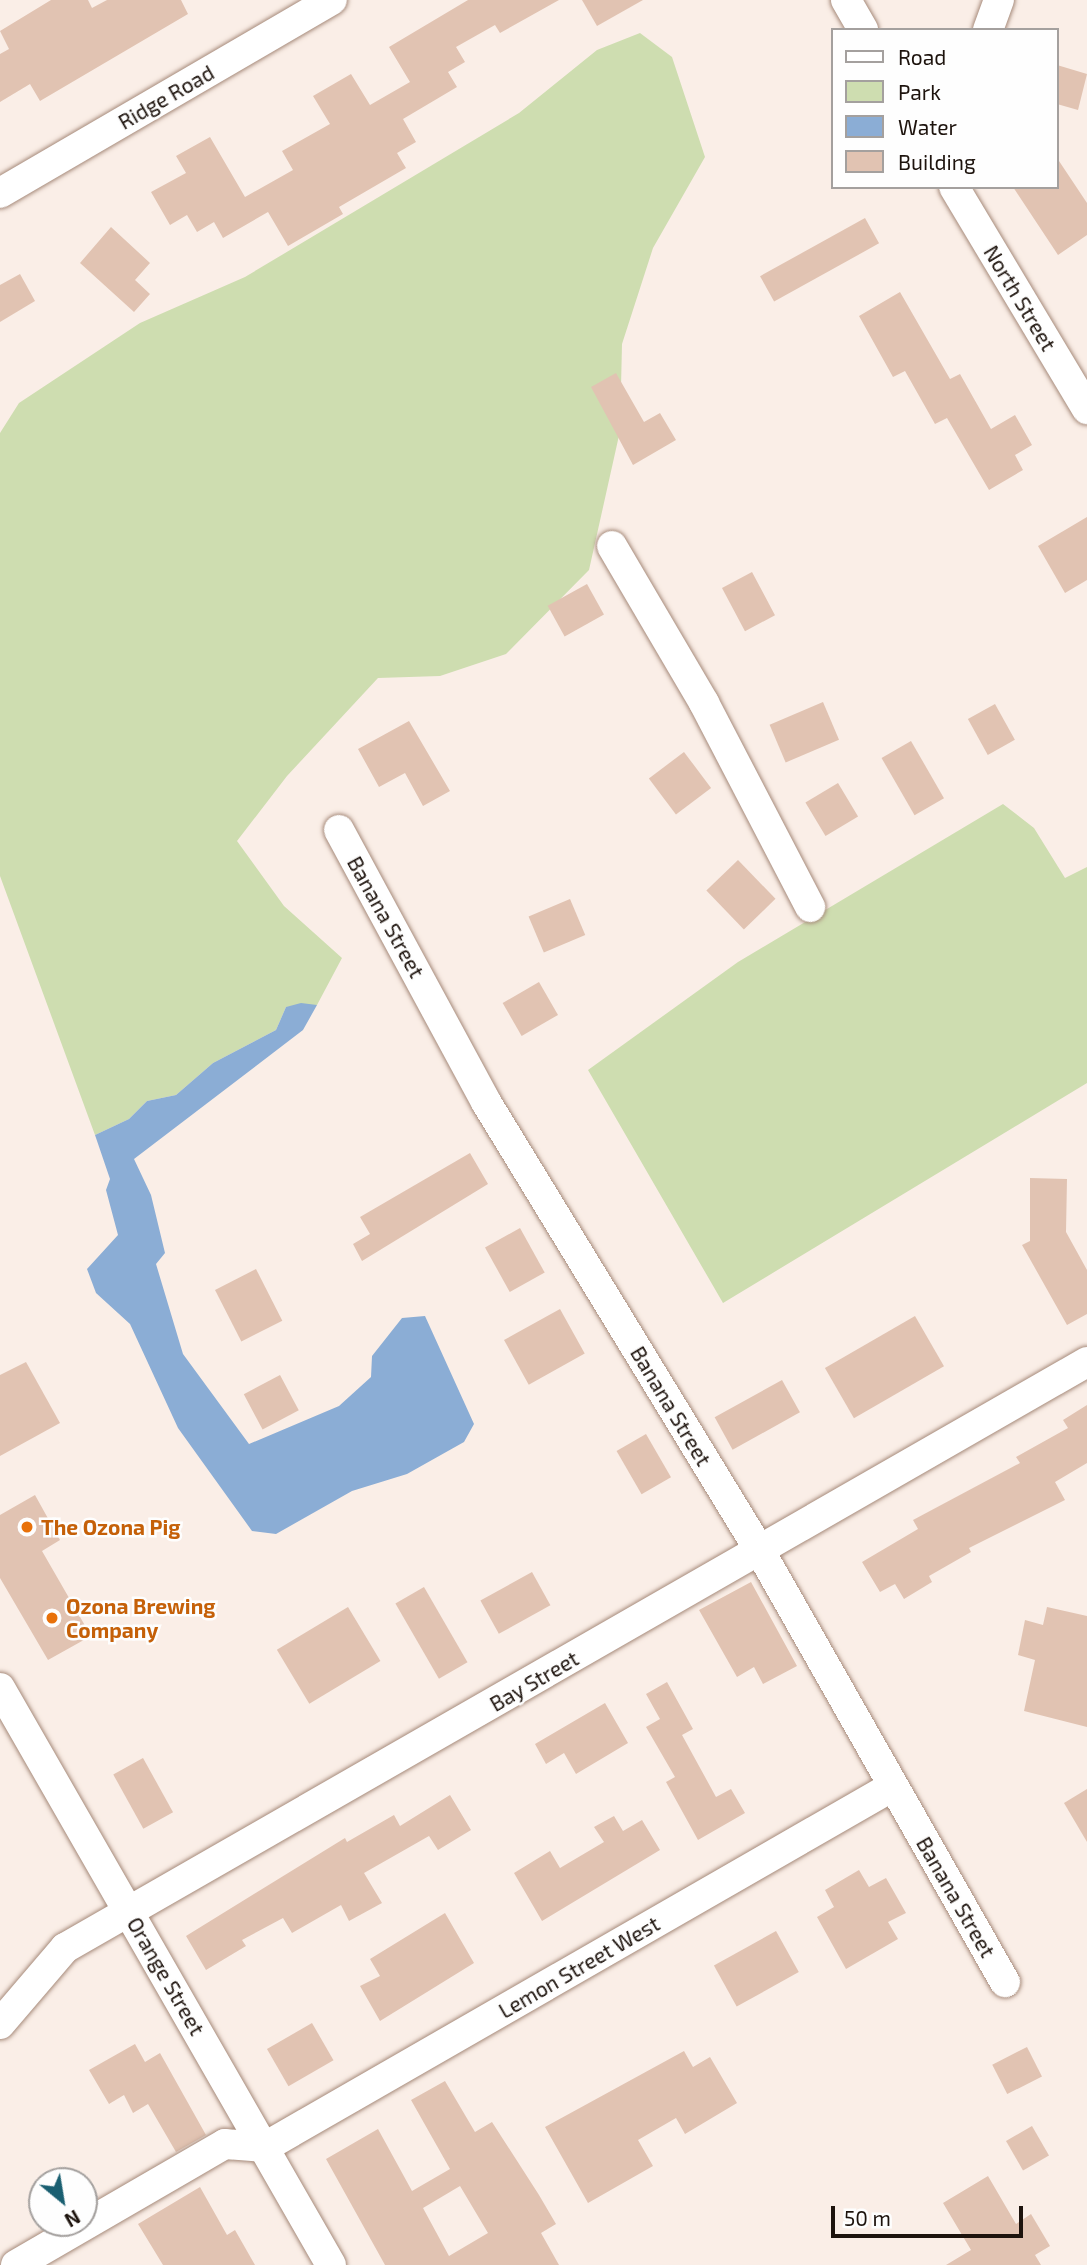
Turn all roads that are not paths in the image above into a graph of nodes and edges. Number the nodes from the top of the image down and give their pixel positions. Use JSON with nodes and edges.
{"nodes":[{"id":1,"x":332,"y":0,"type":"edge"},
{"id":2,"x":846,"y":0,"type":"edge"},
{"id":3,"x":999,"y":0,"type":"edge"},
{"id":4,"x":862,"y":28,"type":"edge"},
{"id":5,"x":989,"y":28,"type":"edge"},
{"id":6,"x":955,"y":189,"type":"edge"},
{"id":7,"x":0,"y":193,"type":"edge"},
{"id":8,"x":1087,"y":409,"type":"edge"},
{"id":9,"x":612,"y":546,"type":"dead end"},
{"id":10,"x":339,"y":830,"type":"dead end"},
{"id":11,"x":810,"y":907,"type":"dead end"},
{"id":12,"x":1087,"y":1362,"type":"edge"},
{"id":13,"x":760,"y":1552,"type":"junction"},
{"id":14,"x":0,"y":1688,"type":"edge"},
{"id":15,"x":893,"y":1786,"type":"junction"},
{"id":16,"x":129,"y":1913,"type":"junction"},
{"id":17,"x":1004,"y":1982,"type":"dead end"},
{"id":18,"x":0,"y":2024,"type":"edge"},
{"id":19,"x":265,"y":2147,"type":"junction"},
{"id":20,"x":16,"y":2265,"type":"edge"},
{"id":21,"x":331,"y":2265,"type":"edge"}],
"edges":[{"from":1,"to":7,"type":"street","name":"Ridge Road"},
{"from":2,"to":4,"type":"street"},
{"from":3,"to":5,"type":"street"},
{"from":6,"to":8,"type":"street","name":"North Street"},
{"from":9,"to":11,"type":"street"},
{"from":10,"to":13,"type":"street","name":"Banana Street"},
{"from":12,"to":13,"type":"street","name":"Bay Street"},
{"from":13,"to":15,"type":"street","name":"Banana Street"},
{"from":13,"to":16,"type":"street","name":"Bay Street"},
{"from":14,"to":16,"type":"street","name":"Orange Street"},
{"from":15,"to":17,"type":"street","name":"Banana Street"},
{"from":15,"to":19,"type":"street","name":"Lemon Street West"},
{"from":16,"to":18,"type":"street","name":"Bay Street"},
{"from":16,"to":19,"type":"street","name":"Orange Street"},
{"from":19,"to":20,"type":"street"},
{"from":19,"to":21,"type":"street","name":"Orange Street"}]}
